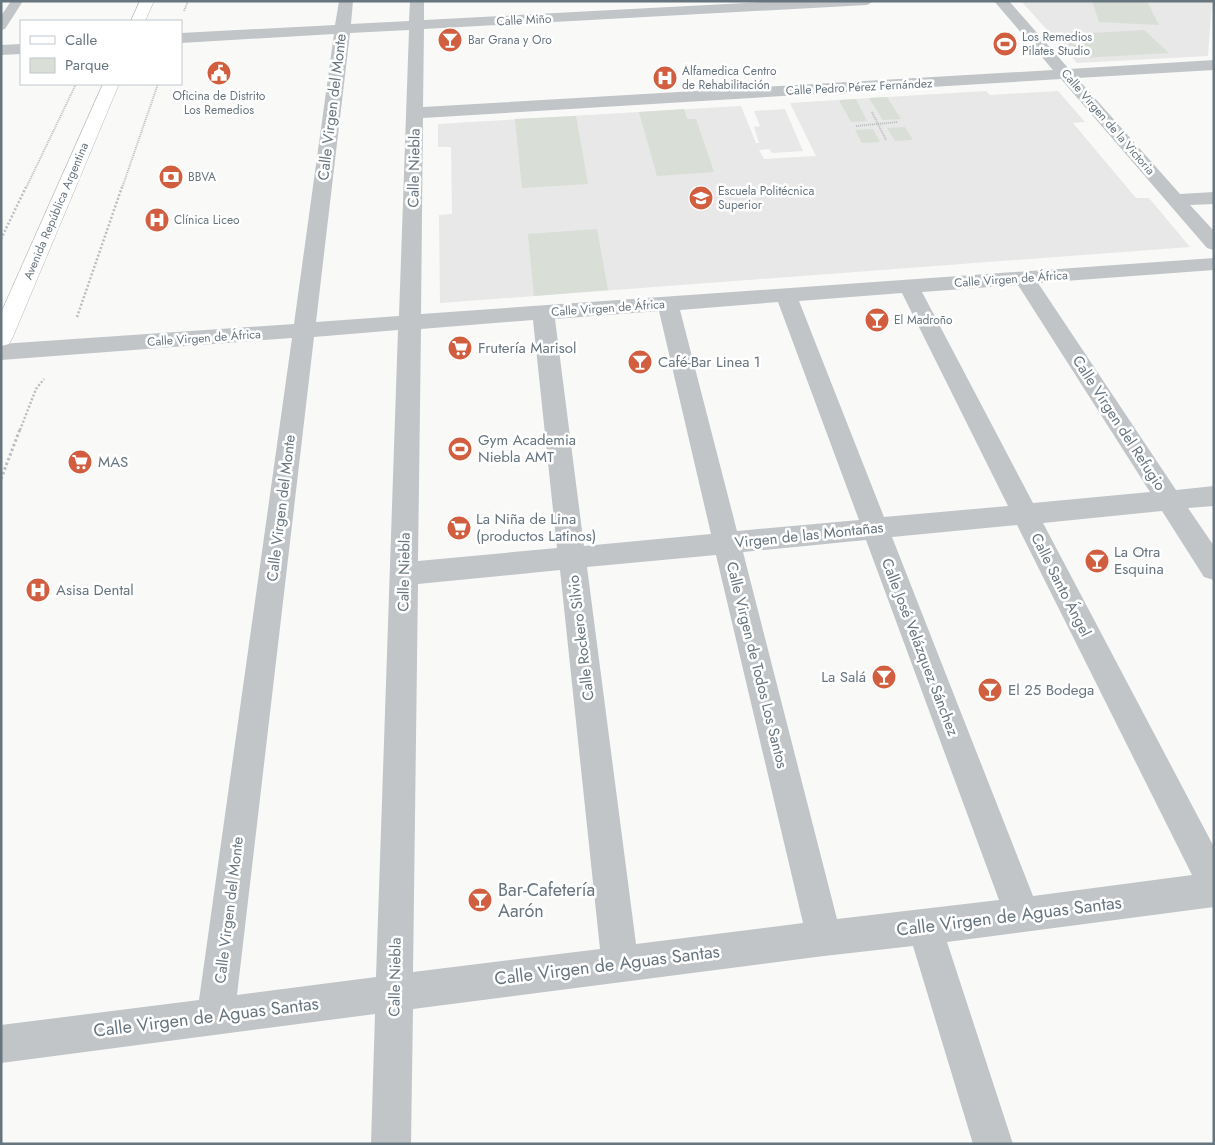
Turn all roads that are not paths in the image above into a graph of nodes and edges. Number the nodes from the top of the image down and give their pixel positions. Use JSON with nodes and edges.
{"nodes":[{"id":1,"x":17,"y":1,"type":"edge"},
{"id":2,"x":147,"y":1,"type":"edge"},
{"id":3,"x":346,"y":1,"type":"edge"},
{"id":4,"x":867,"y":1,"type":"edge"},
{"id":5,"x":1001,"y":1,"type":"edge"},
{"id":6,"x":806,"y":3,"type":"edge"},
{"id":7,"x":614,"y":8,"type":"edge"},
{"id":8,"x":417,"y":13,"type":"edge"},
{"id":9,"x":138,"y":20,"type":"edge"},
{"id":10,"x":1,"y":26,"type":"edge"},
{"id":11,"x":342,"y":29,"type":"junction"},
{"id":12,"x":182,"y":38,"type":"edge"},
{"id":13,"x":20,"y":49,"type":"edge"},
{"id":14,"x":1,"y":50,"type":"edge"},
{"id":15,"x":1214,"y":64,"type":"edge"},
{"id":16,"x":1066,"y":74,"type":"junction"},
{"id":17,"x":111,"y":85,"type":"edge"},
{"id":18,"x":415,"y":113,"type":"junction"},
{"id":19,"x":1214,"y":198,"type":"edge"},
{"id":20,"x":1176,"y":200,"type":"junction"},
{"id":21,"x":1214,"y":244,"type":"edge"},
{"id":22,"x":1214,"y":264,"type":"edge"},
{"id":23,"x":1024,"y":278,"type":"junction"},
{"id":24,"x":909,"y":286,"type":"junction"},
{"id":25,"x":786,"y":296,"type":"junction"},
{"id":26,"x":668,"y":304,"type":"junction"},
{"id":27,"x":543,"y":313,"type":"junction"},
{"id":28,"x":410,"y":323,"type":"junction"},
{"id":29,"x":304,"y":330,"type":"junction"},
{"id":30,"x":1,"y":339,"type":"edge"},
{"id":31,"x":1,"y":352,"type":"edge"},
{"id":32,"x":1214,"y":496,"type":"edge"},
{"id":33,"x":1169,"y":501,"type":"junction"},
{"id":34,"x":1025,"y":514,"type":"junction"},
{"id":35,"x":875,"y":529,"type":"junction"},
{"id":36,"x":727,"y":544,"type":"junction"},
{"id":37,"x":572,"y":558,"type":"junction"},
{"id":38,"x":1214,"y":569,"type":"edge"},
{"id":39,"x":404,"y":574,"type":"junction"},
{"id":40,"x":1214,"y":883,"type":"edge"},
{"id":41,"x":1214,"y":890,"type":"edge"},
{"id":42,"x":1022,"y":914,"type":"junction"},
{"id":43,"x":925,"y":929,"type":"junction"},
{"id":44,"x":824,"y":938,"type":"junction"},
{"id":45,"x":620,"y":964,"type":"junction"},
{"id":46,"x":395,"y":992,"type":"junction"},
{"id":47,"x":216,"y":1015,"type":"junction"},
{"id":48,"x":1,"y":1044,"type":"edge"},
{"id":49,"x":391,"y":1144,"type":"edge"},
{"id":50,"x":993,"y":1144,"type":"edge"}],
"edges":[{"from":1,"to":10,"type":"lane"},
{"from":2,"to":9,"type":"main road"},
{"from":3,"to":11,"type":"street","name":"Calle Virgen del Monte"},
{"from":4,"to":6,"type":"street","name":"Calle Miño"},
{"from":5,"to":16,"type":"street","name":"Calle Virgen de la Victoria"},
{"from":6,"to":7,"type":"street","name":"Calle Miño"},
{"from":7,"to":8,"type":"street","name":"Calle Miño"},
{"from":8,"to":11,"type":"street","name":"Calle Miño"},
{"from":8,"to":18,"type":"street","name":"Calle Niebla"},
{"from":11,"to":12,"type":"street","name":"Calle Miño"},
{"from":11,"to":29,"type":"street","name":"Calle Virgen del Monte"},
{"from":13,"to":14,"type":"street"},
{"from":15,"to":16,"type":"street","name":"Calle Pedro Pérez Fernández"},
{"from":16,"to":18,"type":"street","name":"Calle Pedro Pérez Fernández"},
{"from":16,"to":20,"type":"street","name":"Calle Virgen de la Victoria"},
{"from":17,"to":30,"type":"main road","name":"Avenida República Argentina"},
{"from":18,"to":28,"type":"street","name":"Calle Niebla"},
{"from":19,"to":20,"type":"street"},
{"from":20,"to":21,"type":"street","name":"Calle Virgen de la Victoria"},
{"from":22,"to":23,"type":"street","name":"Calle Virgen de África"},
{"from":23,"to":24,"type":"street","name":"Calle Virgen de África"},
{"from":23,"to":33,"type":"street","name":"Calle Virgen del Refugio"},
{"from":24,"to":25,"type":"street","name":"Calle Virgen de África"},
{"from":24,"to":34,"type":"street","name":"Calle Santo Ángel"},
{"from":25,"to":26,"type":"street","name":"Calle Virgen de África"},
{"from":25,"to":35,"type":"street","name":"Calle José Velázquez Sánchez"},
{"from":26,"to":27,"type":"street","name":"Calle Virgen de África"},
{"from":26,"to":36,"type":"street","name":"Calle Virgen de Todos Los Santos"},
{"from":27,"to":28,"type":"street","name":"Calle Virgen de África"},
{"from":27,"to":37,"type":"street","name":"Calle Rockero Silvio"},
{"from":28,"to":29,"type":"street","name":"Calle Virgen de África"},
{"from":28,"to":39,"type":"street","name":"Calle Niebla"},
{"from":29,"to":31,"type":"street","name":"Calle Virgen de África"},
{"from":29,"to":47,"type":"street","name":"Calle Virgen del Monte"},
{"from":32,"to":33,"type":"street","name":"Virgen de las Montañas"},
{"from":33,"to":34,"type":"street","name":"Virgen de las Montañas"},
{"from":33,"to":38,"type":"street","name":"Calle Virgen del Refugio"},
{"from":34,"to":35,"type":"street","name":"Virgen de las Montañas"},
{"from":34,"to":40,"type":"street","name":"Calle Santo Ángel"},
{"from":35,"to":36,"type":"street","name":"Virgen de las Montañas"},
{"from":35,"to":42,"type":"street","name":"Calle José Velázquez Sánchez"},
{"from":36,"to":37,"type":"street","name":"Virgen de las Montañas"},
{"from":36,"to":44,"type":"street","name":"Calle Virgen de Todos Los Santos"},
{"from":37,"to":39,"type":"street","name":"Virgen de las Montañas"},
{"from":37,"to":45,"type":"street","name":"Calle Rockero Silvio"},
{"from":39,"to":46,"type":"street","name":"Calle Niebla"},
{"from":41,"to":42,"type":"street","name":"Calle Virgen de Aguas Santas"},
{"from":42,"to":43,"type":"street","name":"Calle Virgen de Aguas Santas"},
{"from":43,"to":44,"type":"street","name":"Calle Virgen de Aguas Santas"},
{"from":43,"to":50,"type":"street"},
{"from":44,"to":45,"type":"street","name":"Calle Virgen de Aguas Santas"},
{"from":45,"to":46,"type":"street","name":"Calle Virgen de Aguas Santas"},
{"from":46,"to":47,"type":"street","name":"Calle Virgen de Aguas Santas"},
{"from":46,"to":49,"type":"street","name":"Calle Niebla"},
{"from":47,"to":48,"type":"street","name":"Calle Virgen de Aguas Santas"}]}
